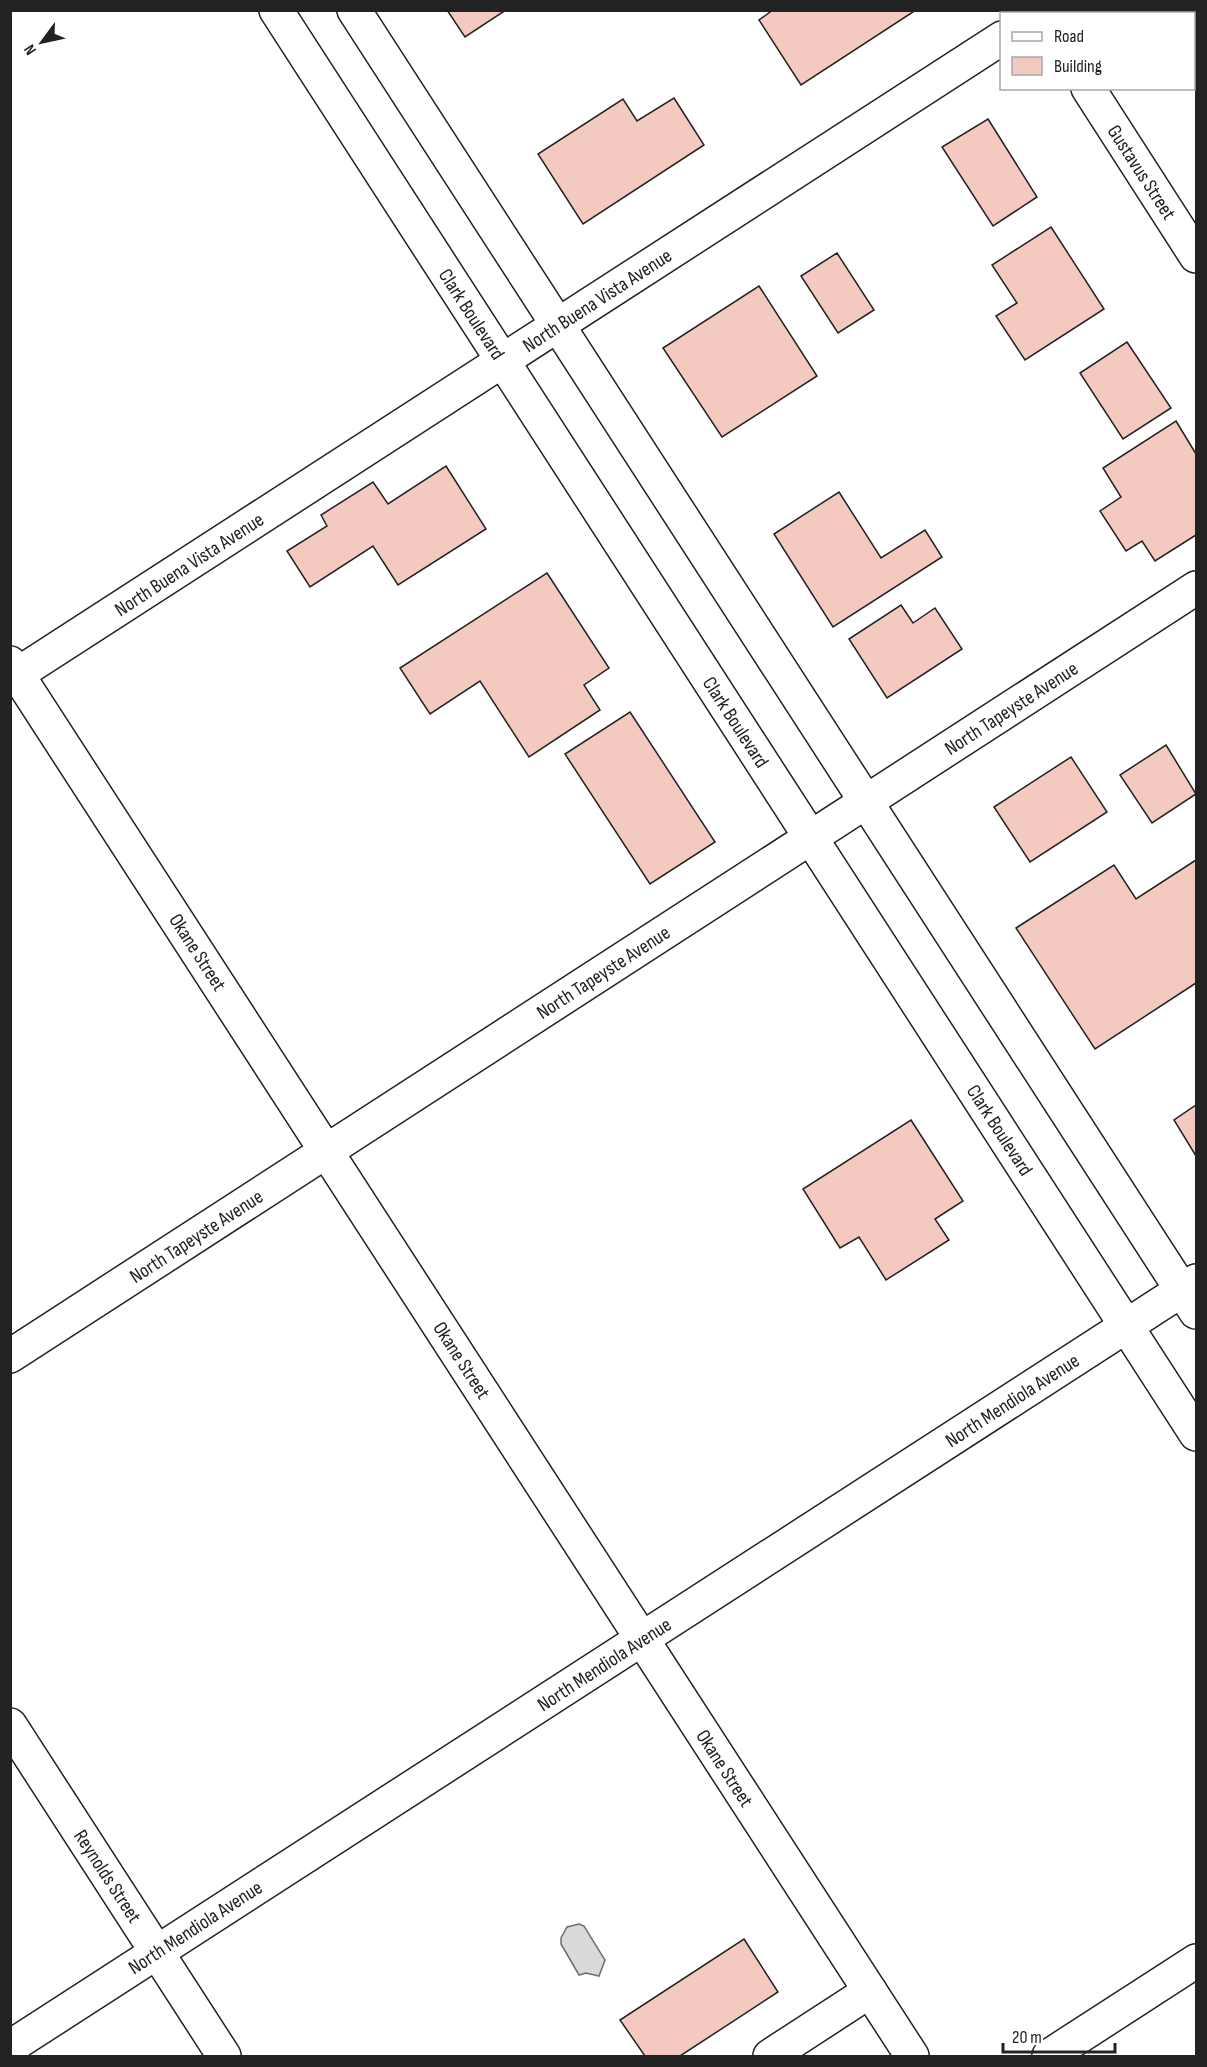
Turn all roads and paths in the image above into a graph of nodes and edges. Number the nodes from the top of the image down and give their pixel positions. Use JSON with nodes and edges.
{"nodes":[{"id":1,"x":276,"y":10,"type":"edge"},
{"id":2,"x":354,"y":10,"type":"edge"},
{"id":3,"x":1044,"y":10,"type":"edge"},
{"id":4,"x":1039,"y":12,"type":"edge"},
{"id":5,"x":1000,"y":39,"type":"edge"},
{"id":6,"x":1089,"y":90,"type":"edge"},
{"id":7,"x":1197,"y":256,"type":"edge"},
{"id":8,"x":558,"y":326,"type":"junction"},
{"id":9,"x":503,"y":362,"type":"junction"},
{"id":10,"x":1197,"y":588,"type":"edge"},
{"id":11,"x":13,"y":672,"type":"edge"},
{"id":12,"x":866,"y":801,"type":"junction"},
{"id":13,"x":810,"y":837,"type":"junction"},
{"id":14,"x":327,"y":1151,"type":"junction"},
{"id":15,"x":1192,"y":1294,"type":"edge"},
{"id":16,"x":1127,"y":1326,"type":"junction"},
{"id":17,"x":10,"y":1356,"type":"edge"},
{"id":18,"x":1197,"y":1434,"type":"edge"},
{"id":19,"x":642,"y":1639,"type":"junction"},
{"id":20,"x":10,"y":1725,"type":"edge"},
{"id":21,"x":157,"y":1952,"type":"junction"},
{"id":22,"x":1197,"y":1961,"type":"edge"},
{"id":23,"x":870,"y":1991,"type":"junction"},
{"id":24,"x":10,"y":2047,"type":"edge"},
{"id":25,"x":807,"y":2047,"type":"edge"},
{"id":26,"x":224,"y":2056,"type":"edge"},
{"id":27,"x":770,"y":2056,"type":"edge"},
{"id":28,"x":912,"y":2056,"type":"edge"},
{"id":29,"x":1049,"y":2056,"type":"edge"}],
"edges":[{"from":1,"to":9,"type":"street","name":"Clark Boulevard"},
{"from":2,"to":8,"type":"street"},
{"from":3,"to":4,"type":"street"},
{"from":5,"to":8,"type":"street","name":"North Buena Vista Avenue"},
{"from":6,"to":7,"type":"street","name":"Gustavus Street"},
{"from":8,"to":9,"type":"street","name":"North Buena Vista Avenue"},
{"from":8,"to":12,"type":"street"},
{"from":9,"to":11,"type":"street","name":"North Buena Vista Avenue"},
{"from":9,"to":13,"type":"street","name":"Clark Boulevard"},
{"from":10,"to":12,"type":"street","name":"North Tapeyste Avenue"},
{"from":11,"to":14,"type":"street","name":"Okane Street"},
{"from":12,"to":13,"type":"street","name":"North Tapeyste Avenue"},
{"from":12,"to":15,"type":"street"},
{"from":13,"to":14,"type":"street","name":"North Tapeyste Avenue"},
{"from":13,"to":16,"type":"street","name":"Clark Boulevard"},
{"from":14,"to":17,"type":"street","name":"North Tapeyste Avenue"},
{"from":14,"to":19,"type":"street","name":"Okane Street"},
{"from":15,"to":16,"type":"street","name":"North Mendiola Avenue"},
{"from":16,"to":18,"type":"street","name":"Clark Boulevard"},
{"from":16,"to":19,"type":"street","name":"North Mendiola Avenue"},
{"from":19,"to":21,"type":"street","name":"North Mendiola Avenue"},
{"from":19,"to":23,"type":"street","name":"Okane Street"},
{"from":20,"to":21,"type":"street","name":"Reynolds Street"},
{"from":21,"to":24,"type":"street","name":"North Mendiola Avenue"},
{"from":21,"to":26,"type":"street","name":"Reynolds Street"},
{"from":22,"to":29,"type":"street"},
{"from":23,"to":25,"type":"street"},
{"from":23,"to":28,"type":"street","name":"Okane Street"},
{"from":25,"to":27,"type":"street"}]}
